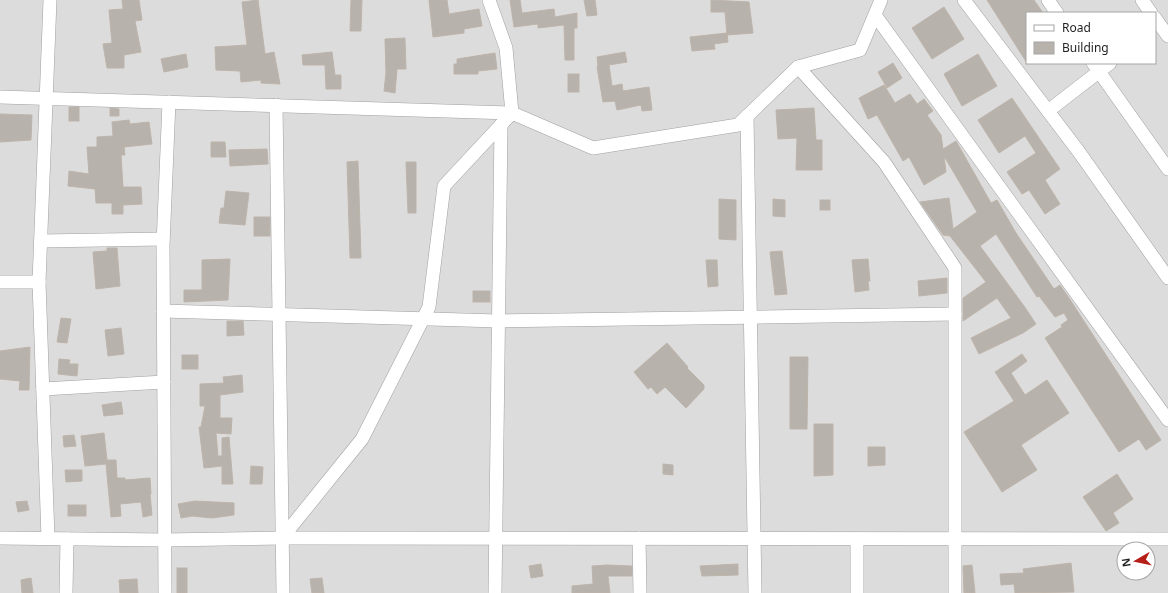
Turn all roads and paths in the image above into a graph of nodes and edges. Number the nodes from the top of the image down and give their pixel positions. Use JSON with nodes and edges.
{"nodes":[{"id":1,"x":50,"y":0,"type":"edge"},
{"id":2,"x":489,"y":0,"type":"edge"},
{"id":3,"x":881,"y":0,"type":"edge"},
{"id":4,"x":964,"y":0,"type":"edge"},
{"id":5,"x":1048,"y":0,"type":"edge"},
{"id":6,"x":1142,"y":0,"type":"edge"},
{"id":7,"x":1056,"y":12,"type":"edge"},
{"id":8,"x":1150,"y":12,"type":"edge"},
{"id":9,"x":875,"y":15,"type":"junction"},
{"id":10,"x":1156,"y":24,"type":"edge"},
{"id":11,"x":1168,"y":36,"type":"edge"},
{"id":12,"x":1106,"y":64,"type":"edge"},
{"id":13,"x":798,"y":66,"type":"junction"},
{"id":14,"x":1096,"y":67,"type":"edge"},
{"id":15,"x":0,"y":97,"type":"edge"},
{"id":16,"x":46,"y":98,"type":"junction"},
{"id":17,"x":169,"y":102,"type":"junction"},
{"id":18,"x":276,"y":106,"type":"junction"},
{"id":19,"x":1048,"y":111,"type":"junction"},
{"id":20,"x":512,"y":114,"type":"junction"},
{"id":21,"x":748,"y":116,"type":"junction"},
{"id":22,"x":501,"y":125,"type":"junction"},
{"id":23,"x":1168,"y":169,"type":"edge"},
{"id":24,"x":163,"y":239,"type":"junction"},
{"id":25,"x":41,"y":241,"type":"junction"},
{"id":26,"x":1168,"y":278,"type":"edge"},
{"id":27,"x":0,"y":282,"type":"edge"},
{"id":28,"x":40,"y":282,"type":"junction"},
{"id":29,"x":163,"y":310,"type":"junction"},
{"id":30,"x":279,"y":314,"type":"junction"},
{"id":31,"x":955,"y":314,"type":"junction"},
{"id":32,"x":752,"y":318,"type":"junction"},
{"id":33,"x":424,"y":319,"type":"junction"},
{"id":34,"x":498,"y":321,"type":"junction"},
{"id":35,"x":164,"y":382,"type":"junction"},
{"id":36,"x":43,"y":389,"type":"junction"},
{"id":37,"x":1168,"y":420,"type":"edge"},
{"id":38,"x":0,"y":538,"type":"edge"},
{"id":39,"x":48,"y":538,"type":"junction"},
{"id":40,"x":282,"y":538,"type":"junction"},
{"id":41,"x":495,"y":538,"type":"junction"},
{"id":42,"x":639,"y":538,"type":"junction"},
{"id":43,"x":755,"y":538,"type":"junction"},
{"id":44,"x":67,"y":539,"type":"junction"},
{"id":45,"x":857,"y":539,"type":"junction"},
{"id":46,"x":955,"y":539,"type":"junction"},
{"id":47,"x":1168,"y":539,"type":"edge"},
{"id":48,"x":164,"y":540,"type":"junction"},
{"id":49,"x":66,"y":593,"type":"edge"},
{"id":50,"x":165,"y":593,"type":"edge"},
{"id":51,"x":283,"y":593,"type":"edge"},
{"id":52,"x":495,"y":593,"type":"edge"},
{"id":53,"x":640,"y":593,"type":"edge"},
{"id":54,"x":755,"y":593,"type":"edge"},
{"id":55,"x":857,"y":593,"type":"edge"},
{"id":56,"x":955,"y":593,"type":"edge"}],
"edges":[{"from":1,"to":16,"type":"street"},
{"from":2,"to":20,"type":"street"},
{"from":3,"to":9,"type":"street"},
{"from":4,"to":19,"type":"street"},
{"from":5,"to":7,"type":"street"},
{"from":6,"to":8,"type":"street"},
{"from":9,"to":13,"type":"street"},
{"from":9,"to":37,"type":"street"},
{"from":10,"to":11,"type":"street"},
{"from":12,"to":14,"type":"street"},
{"from":13,"to":21,"type":"street"},
{"from":13,"to":31,"type":"street"},
{"from":14,"to":19,"type":"street"},
{"from":14,"to":23,"type":"street"},
{"from":15,"to":16,"type":"street"},
{"from":16,"to":17,"type":"street"},
{"from":16,"to":25,"type":"street"},
{"from":17,"to":18,"type":"street"},
{"from":17,"to":24,"type":"street"},
{"from":18,"to":20,"type":"street"},
{"from":18,"to":30,"type":"street"},
{"from":19,"to":26,"type":"street"},
{"from":20,"to":21,"type":"street"},
{"from":20,"to":22,"type":"street"},
{"from":21,"to":32,"type":"street"},
{"from":22,"to":33,"type":"street"},
{"from":22,"to":34,"type":"street"},
{"from":24,"to":25,"type":"street"},
{"from":24,"to":29,"type":"street"},
{"from":25,"to":28,"type":"street"},
{"from":27,"to":28,"type":"street"},
{"from":28,"to":36,"type":"street"},
{"from":29,"to":30,"type":"street"},
{"from":29,"to":35,"type":"street"},
{"from":30,"to":33,"type":"street"},
{"from":30,"to":40,"type":"street"},
{"from":31,"to":32,"type":"street"},
{"from":31,"to":46,"type":"street"},
{"from":32,"to":34,"type":"street"},
{"from":32,"to":43,"type":"street"},
{"from":33,"to":34,"type":"street"},
{"from":33,"to":40,"type":"street"},
{"from":34,"to":41,"type":"street"},
{"from":35,"to":36,"type":"street"},
{"from":35,"to":48,"type":"street"},
{"from":36,"to":39,"type":"street"},
{"from":38,"to":39,"type":"street"},
{"from":39,"to":44,"type":"street"},
{"from":40,"to":41,"type":"street"},
{"from":40,"to":48,"type":"street"},
{"from":40,"to":51,"type":"street"},
{"from":41,"to":42,"type":"street"},
{"from":41,"to":52,"type":"street"},
{"from":42,"to":43,"type":"street"},
{"from":42,"to":53,"type":"street"},
{"from":43,"to":45,"type":"street"},
{"from":43,"to":54,"type":"street"},
{"from":44,"to":48,"type":"street"},
{"from":44,"to":49,"type":"street"},
{"from":45,"to":46,"type":"street"},
{"from":45,"to":55,"type":"street"},
{"from":46,"to":47,"type":"street"},
{"from":46,"to":56,"type":"street"},
{"from":48,"to":50,"type":"street"}]}
